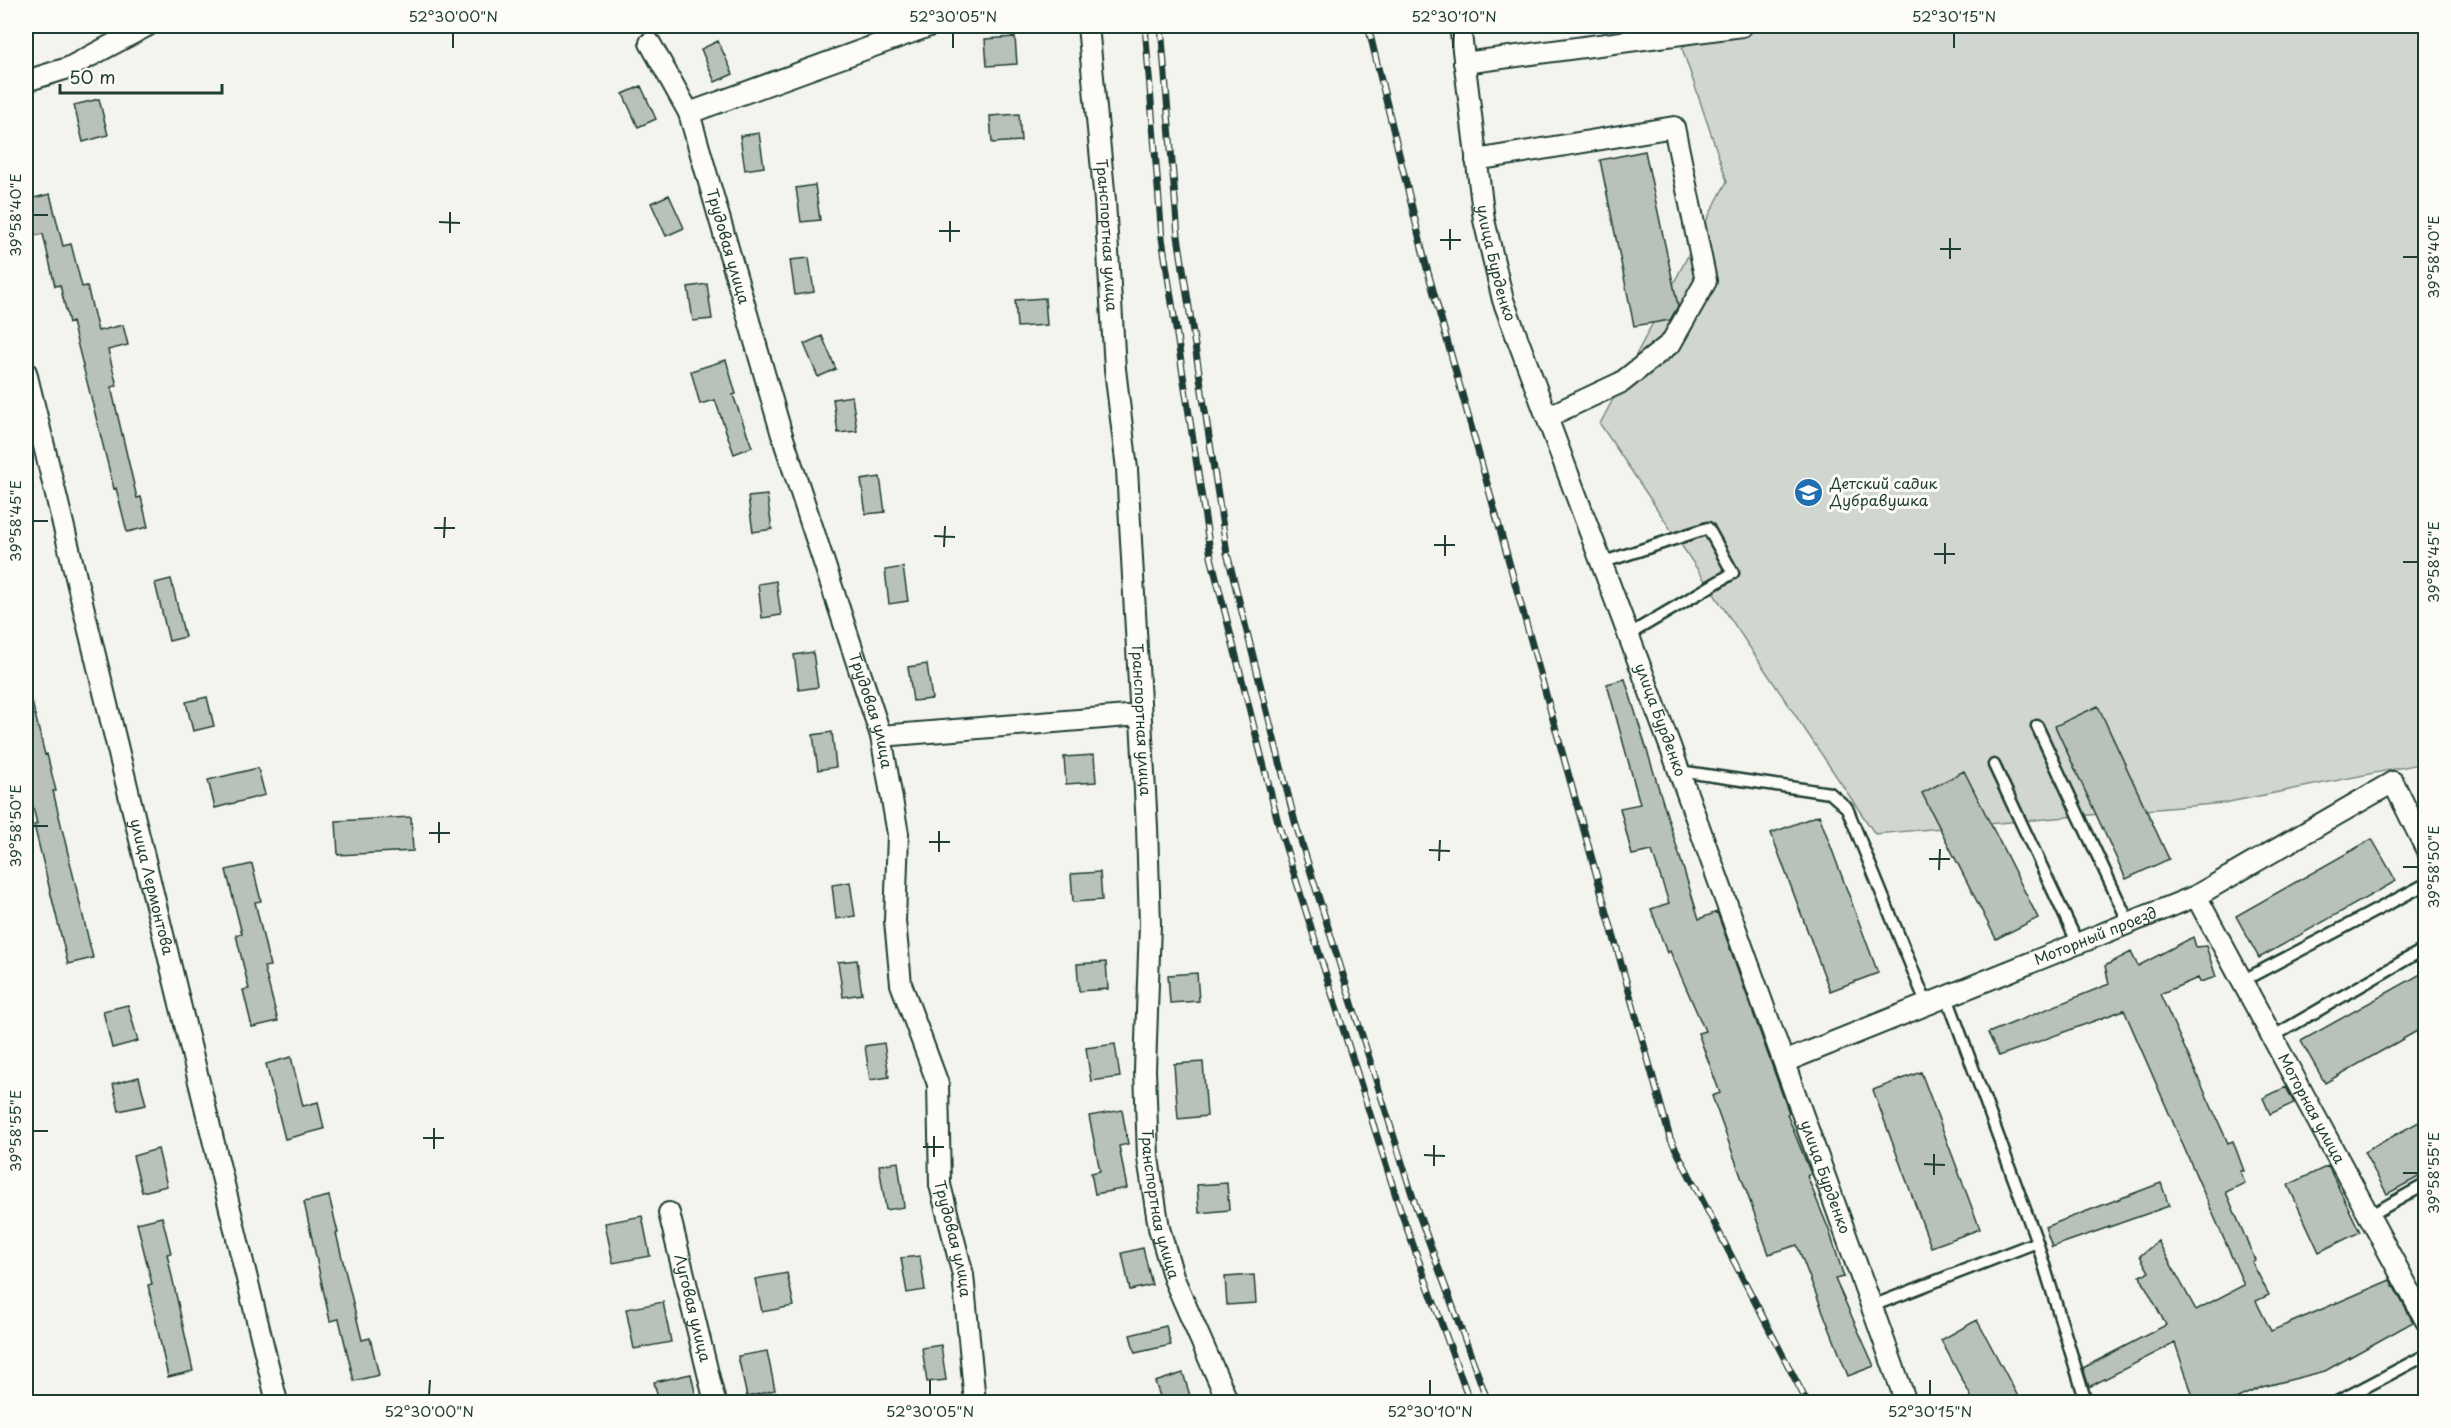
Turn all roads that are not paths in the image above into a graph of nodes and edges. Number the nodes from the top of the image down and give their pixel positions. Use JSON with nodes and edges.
{"nodes":[{"id":1,"x":147,"y":26,"type":"edge"},
{"id":2,"x":928,"y":26,"type":"edge"},
{"id":3,"x":1088,"y":26,"type":"edge"},
{"id":4,"x":1460,"y":26,"type":"edge"},
{"id":5,"x":1742,"y":26,"type":"edge"},
{"id":6,"x":650,"y":43,"type":"dead end"},
{"id":7,"x":1464,"y":63,"type":"junction"},
{"id":8,"x":26,"y":81,"type":"edge"},
{"id":9,"x":689,"y":113,"type":"junction"},
{"id":10,"x":1476,"y":160,"type":"junction"},
{"id":11,"x":26,"y":372,"type":"edge"},
{"id":12,"x":1547,"y":417,"type":"junction"},
{"id":13,"x":1601,"y":563,"type":"junction"},
{"id":14,"x":1628,"y":635,"type":"junction"},
{"id":15,"x":1140,"y":715,"type":"junction"},
{"id":16,"x":2037,"y":726,"type":"dead end"},
{"id":17,"x":881,"y":736,"type":"junction"},
{"id":18,"x":1994,"y":765,"type":"dead end"},
{"id":19,"x":1679,"y":771,"type":"junction"},
{"id":20,"x":2426,"y":849,"type":"edge"},
{"id":21,"x":2426,"y":884,"type":"edge"},
{"id":22,"x":2196,"y":897,"type":"junction"},
{"id":23,"x":2130,"y":923,"type":"junction"},
{"id":24,"x":2078,"y":944,"type":"junction"},
{"id":25,"x":2426,"y":948,"type":"edge"},
{"id":26,"x":2242,"y":981,"type":"junction"},
{"id":27,"x":1947,"y":997,"type":"junction"},
{"id":28,"x":1928,"y":1005,"type":"junction"},
{"id":29,"x":2272,"y":1037,"type":"junction"},
{"id":30,"x":1784,"y":1062,"type":"junction"},
{"id":31,"x":2426,"y":1184,"type":"edge"},
{"id":32,"x":669,"y":1213,"type":"dead end"},
{"id":33,"x":2369,"y":1216,"type":"junction"},
{"id":34,"x":2037,"y":1242,"type":"junction"},
{"id":35,"x":1872,"y":1306,"type":"junction"},
{"id":36,"x":2426,"y":1321,"type":"edge"},
{"id":37,"x":2426,"y":1354,"type":"edge"},
{"id":38,"x":277,"y":1402,"type":"edge"},
{"id":39,"x":715,"y":1402,"type":"edge"},
{"id":40,"x":975,"y":1402,"type":"edge"},
{"id":41,"x":1228,"y":1402,"type":"edge"},
{"id":42,"x":1906,"y":1402,"type":"edge"},
{"id":43,"x":2086,"y":1402,"type":"edge"},
{"id":44,"x":2337,"y":1402,"type":"edge"}],
"edges":[{"from":1,"to":8,"type":"street"},
{"from":2,"to":9,"type":"street"},
{"from":3,"to":15,"type":"street","name":"Транспортная улица"},
{"from":4,"to":7,"type":"street","name":"улица Бурденко"},
{"from":5,"to":7,"type":"street"},
{"from":6,"to":9,"type":"street","name":"Трудовая улица"},
{"from":7,"to":10,"type":"street","name":"улица Бурденко"},
{"from":9,"to":17,"type":"street","name":"Трудовая улица"},
{"from":10,"to":12,"type":"street","name":"улица Бурденко"},
{"from":10,"to":12,"type":"street"},
{"from":11,"to":38,"type":"street","name":"улица Лермонтова"},
{"from":12,"to":13,"type":"street","name":"улица Бурденко"},
{"from":13,"to":14,"type":"street","name":"улица Бурденко"},
{"from":13,"to":14,"type":"lane"},
{"from":14,"to":19,"type":"street","name":"улица Бурденко"},
{"from":15,"to":17,"type":"street"},
{"from":15,"to":41,"type":"street","name":"Транспортная улица"},
{"from":16,"to":23,"type":"lane"},
{"from":17,"to":40,"type":"street","name":"Трудовая улица"},
{"from":18,"to":24,"type":"lane"},
{"from":19,"to":28,"type":"lane"},
{"from":19,"to":30,"type":"street","name":"улица Бурденко"},
{"from":20,"to":22,"type":"street","name":"Моторный проезд"},
{"from":21,"to":26,"type":"lane"},
{"from":22,"to":23,"type":"street","name":"Моторный проезд"},
{"from":22,"to":26,"type":"street","name":"Моторная улица"},
{"from":23,"to":24,"type":"street","name":"Моторный проезд"},
{"from":24,"to":27,"type":"street","name":"Моторный проезд"},
{"from":25,"to":29,"type":"lane"},
{"from":26,"to":29,"type":"street","name":"Моторная улица"},
{"from":27,"to":28,"type":"street","name":"Моторный проезд"},
{"from":27,"to":34,"type":"lane"},
{"from":28,"to":30,"type":"street","name":"Моторный проезд"},
{"from":29,"to":33,"type":"street","name":"Моторная улица"},
{"from":30,"to":35,"type":"street","name":"улица Бурденко"},
{"from":31,"to":33,"type":"lane"},
{"from":32,"to":39,"type":"street","name":"Луговая улица"},
{"from":33,"to":36,"type":"street","name":"Моторная улица"},
{"from":34,"to":35,"type":"lane"},
{"from":34,"to":43,"type":"lane"},
{"from":35,"to":42,"type":"street","name":"улица Бурденко"},
{"from":37,"to":44,"type":"lane"}]}
